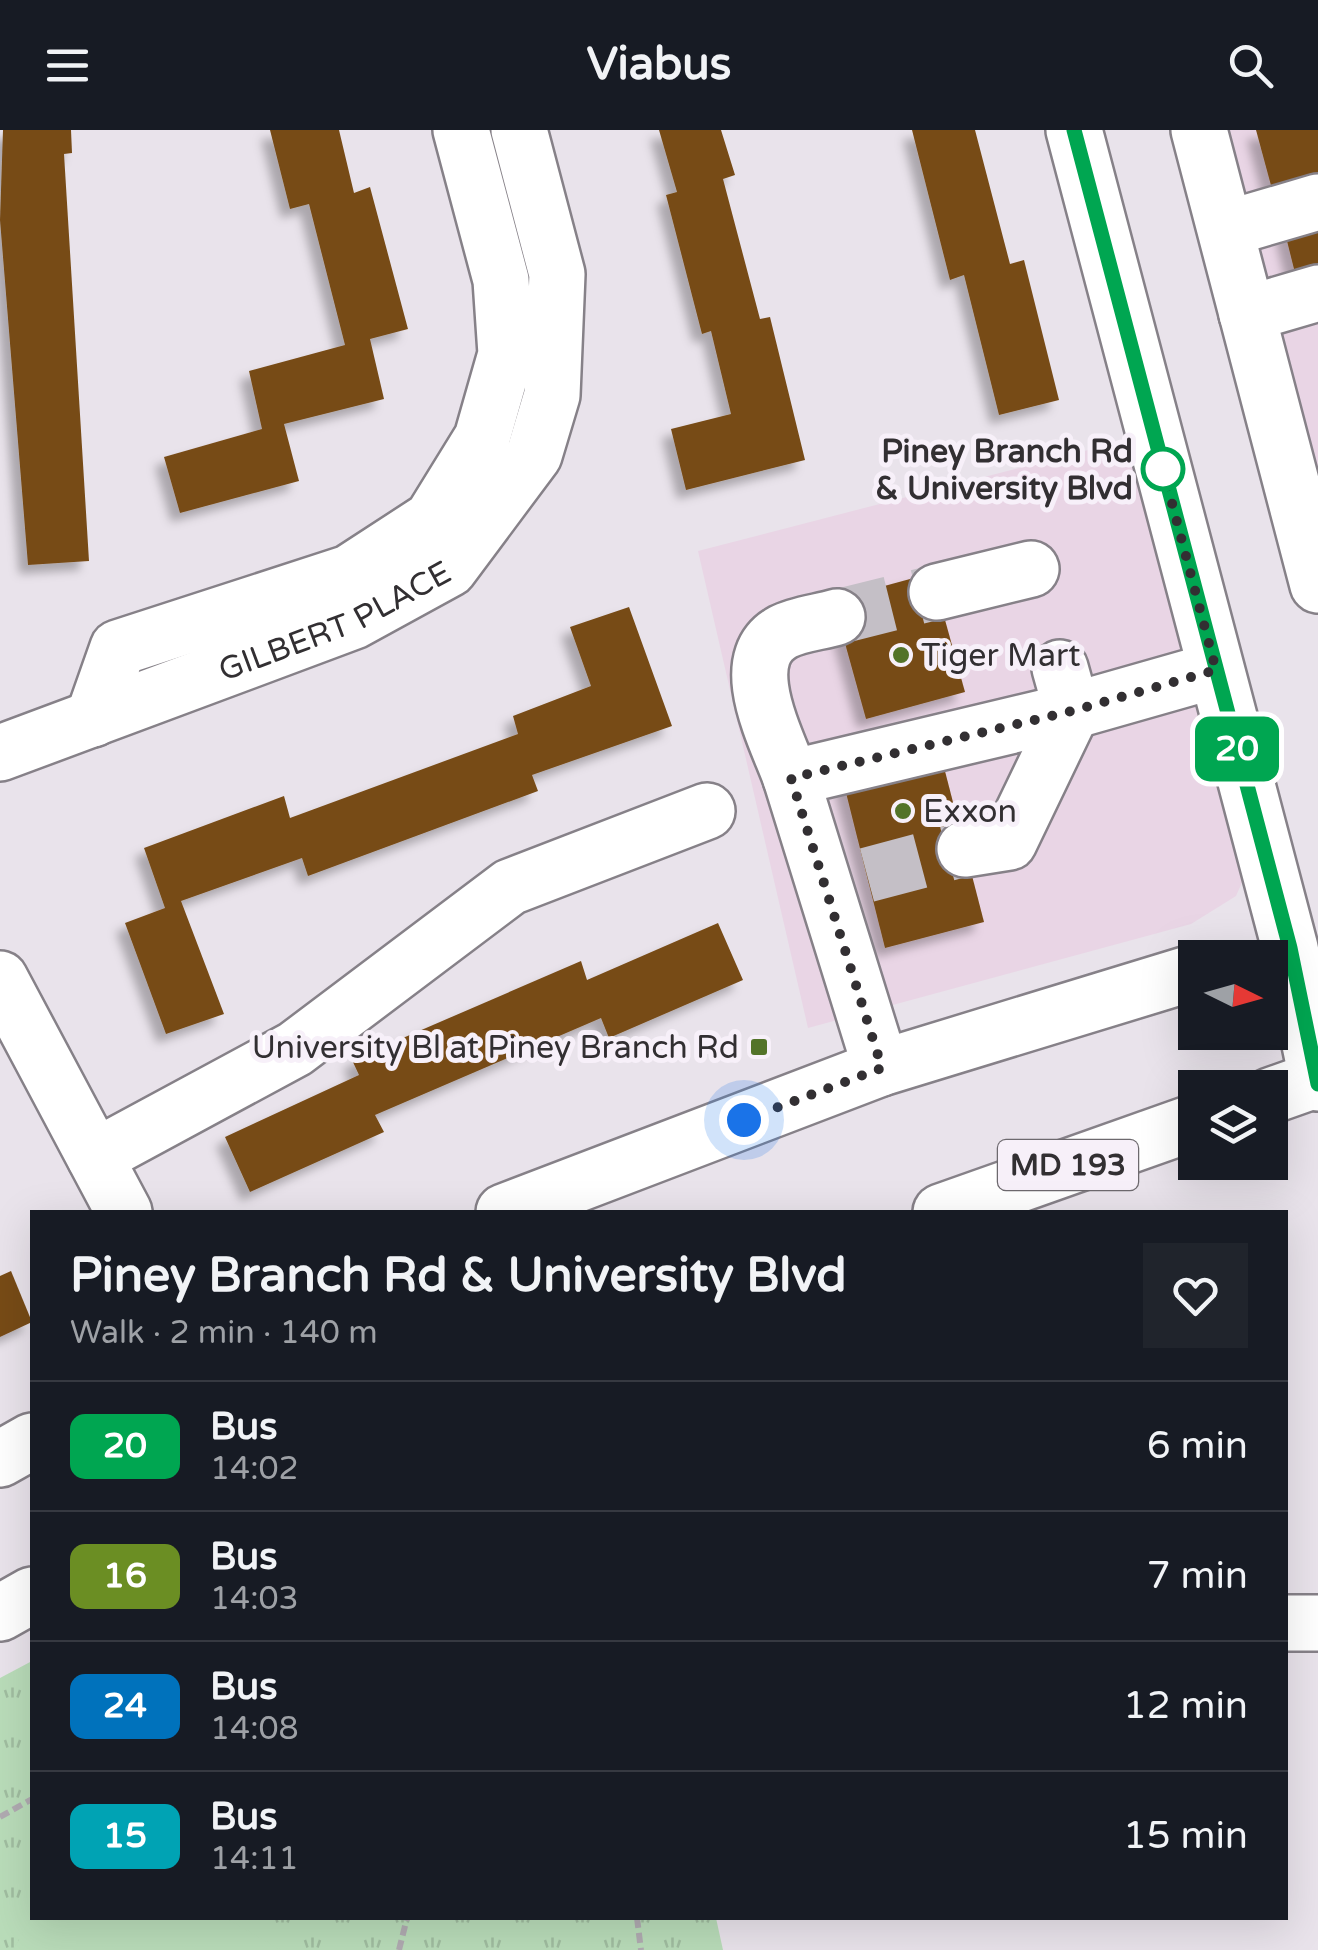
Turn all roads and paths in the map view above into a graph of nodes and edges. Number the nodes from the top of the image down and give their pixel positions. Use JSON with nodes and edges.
{"nodes":[{"id":1,"x":461,"y":130,"type":"edge"},
{"id":2,"x":518,"y":130,"type":"edge"},
{"id":3,"x":1074,"y":130,"type":"edge"},
{"id":4,"x":1200,"y":130,"type":"edge"},
{"id":5,"x":1318,"y":202,"type":"edge"},
{"id":6,"x":1226,"y":229,"type":"junction"},
{"id":7,"x":556,"y":274,"type":"junction"},
{"id":8,"x":500,"y":280,"type":"junction"},
{"id":9,"x":1318,"y":293,"type":"edge"},
{"id":10,"x":1247,"y":314,"type":"junction"},
{"id":11,"x":1316,"y":565,"type":"edge"},
{"id":12,"x":1032,"y":569,"type":"dead end"},
{"id":13,"x":938,"y":592,"type":"tunnel mouth"},
{"id":14,"x":359,"y":593,"type":"junction"},
{"id":15,"x":837,"y":618,"type":"tunnel mouth"},
{"id":16,"x":1216,"y":670,"type":"junction"},
{"id":17,"x":1066,"y":689,"type":"junction"},
{"id":18,"x":0,"y":753,"type":"edge"},
{"id":19,"x":791,"y":778,"type":"junction"},
{"id":20,"x":707,"y":812,"type":"dead end"},
{"id":21,"x":965,"y":849,"type":"tunnel mouth"},
{"id":22,"x":1284,"y":940,"type":"edge"},
{"id":23,"x":1288,"y":954,"type":"edge"},
{"id":24,"x":1178,"y":977,"type":"edge"},
{"id":25,"x":0,"y":978,"type":"edge"},
{"id":26,"x":882,"y":1068,"type":"junction"},
{"id":27,"x":1318,"y":1081,"type":"edge"},
{"id":28,"x":1288,"y":1090,"type":"edge"},
{"id":29,"x":1178,"y":1128,"type":"edge"},
{"id":30,"x":95,"y":1158,"type":"junction"},
{"id":31,"x":123,"y":1210,"type":"edge"},
{"id":32,"x":509,"y":1210,"type":"edge"},
{"id":33,"x":947,"y":1210,"type":"edge"},
{"id":34,"x":30,"y":1442,"type":"edge"},
{"id":35,"x":0,"y":1459,"type":"edge"},
{"id":36,"x":30,"y":1596,"type":"edge"},
{"id":37,"x":0,"y":1614,"type":"edge"},
{"id":38,"x":1288,"y":1622,"type":"edge"},
{"id":39,"x":1318,"y":1622,"type":"edge"},
{"id":40,"x":30,"y":1800,"type":"edge"},
{"id":41,"x":0,"y":1817,"type":"edge"},
{"id":42,"x":406,"y":1920,"type":"edge"},
{"id":43,"x":638,"y":1920,"type":"edge"},
{"id":44,"x":399,"y":1950,"type":"edge"},
{"id":45,"x":641,"y":1950,"type":"edge"}],
"edges":[{"from":1,"to":8,"type":"main road"},
{"from":2,"to":7,"type":"main road","name":"GILBERT PLACE"},
{"from":3,"to":16,"type":"main road"},
{"from":4,"to":6,"type":"main road"},
{"from":5,"to":6,"type":"main road"},
{"from":6,"to":10,"type":"main road"},
{"from":7,"to":8,"type":"main road"},
{"from":7,"to":14,"type":"main road","name":"GILBERT PLACE"},
{"from":8,"to":14,"type":"main road"},
{"from":9,"to":10,"type":"main road"},
{"from":10,"to":11,"type":"main road"},
{"from":12,"to":13,"type":"main road"},
{"from":14,"to":18,"type":"main road","name":"GILBERT PLACE"},
{"from":15,"to":19,"type":"main road"},
{"from":16,"to":17,"type":"main road"},
{"from":16,"to":22,"type":"main road"},
{"from":17,"to":19,"type":"main road"},
{"from":17,"to":21,"type":"main road"},
{"from":19,"to":26,"type":"main road"},
{"from":20,"to":30,"type":"main road"},
{"from":23,"to":27,"type":"main road"},
{"from":24,"to":26,"type":"main road"},
{"from":25,"to":30,"type":"main road"},
{"from":26,"to":32,"type":"main road"},
{"from":27,"to":28,"type":"main road"},
{"from":29,"to":33,"type":"main road","number":"MD 193"},
{"from":30,"to":31,"type":"main road"},
{"from":34,"to":35,"type":"main road"},
{"from":36,"to":37,"type":"main road"},
{"from":38,"to":39,"type":"main road"},
{"from":40,"to":41,"type":"path"},
{"from":42,"to":44,"type":"path"},
{"from":43,"to":45,"type":"path"}]}
